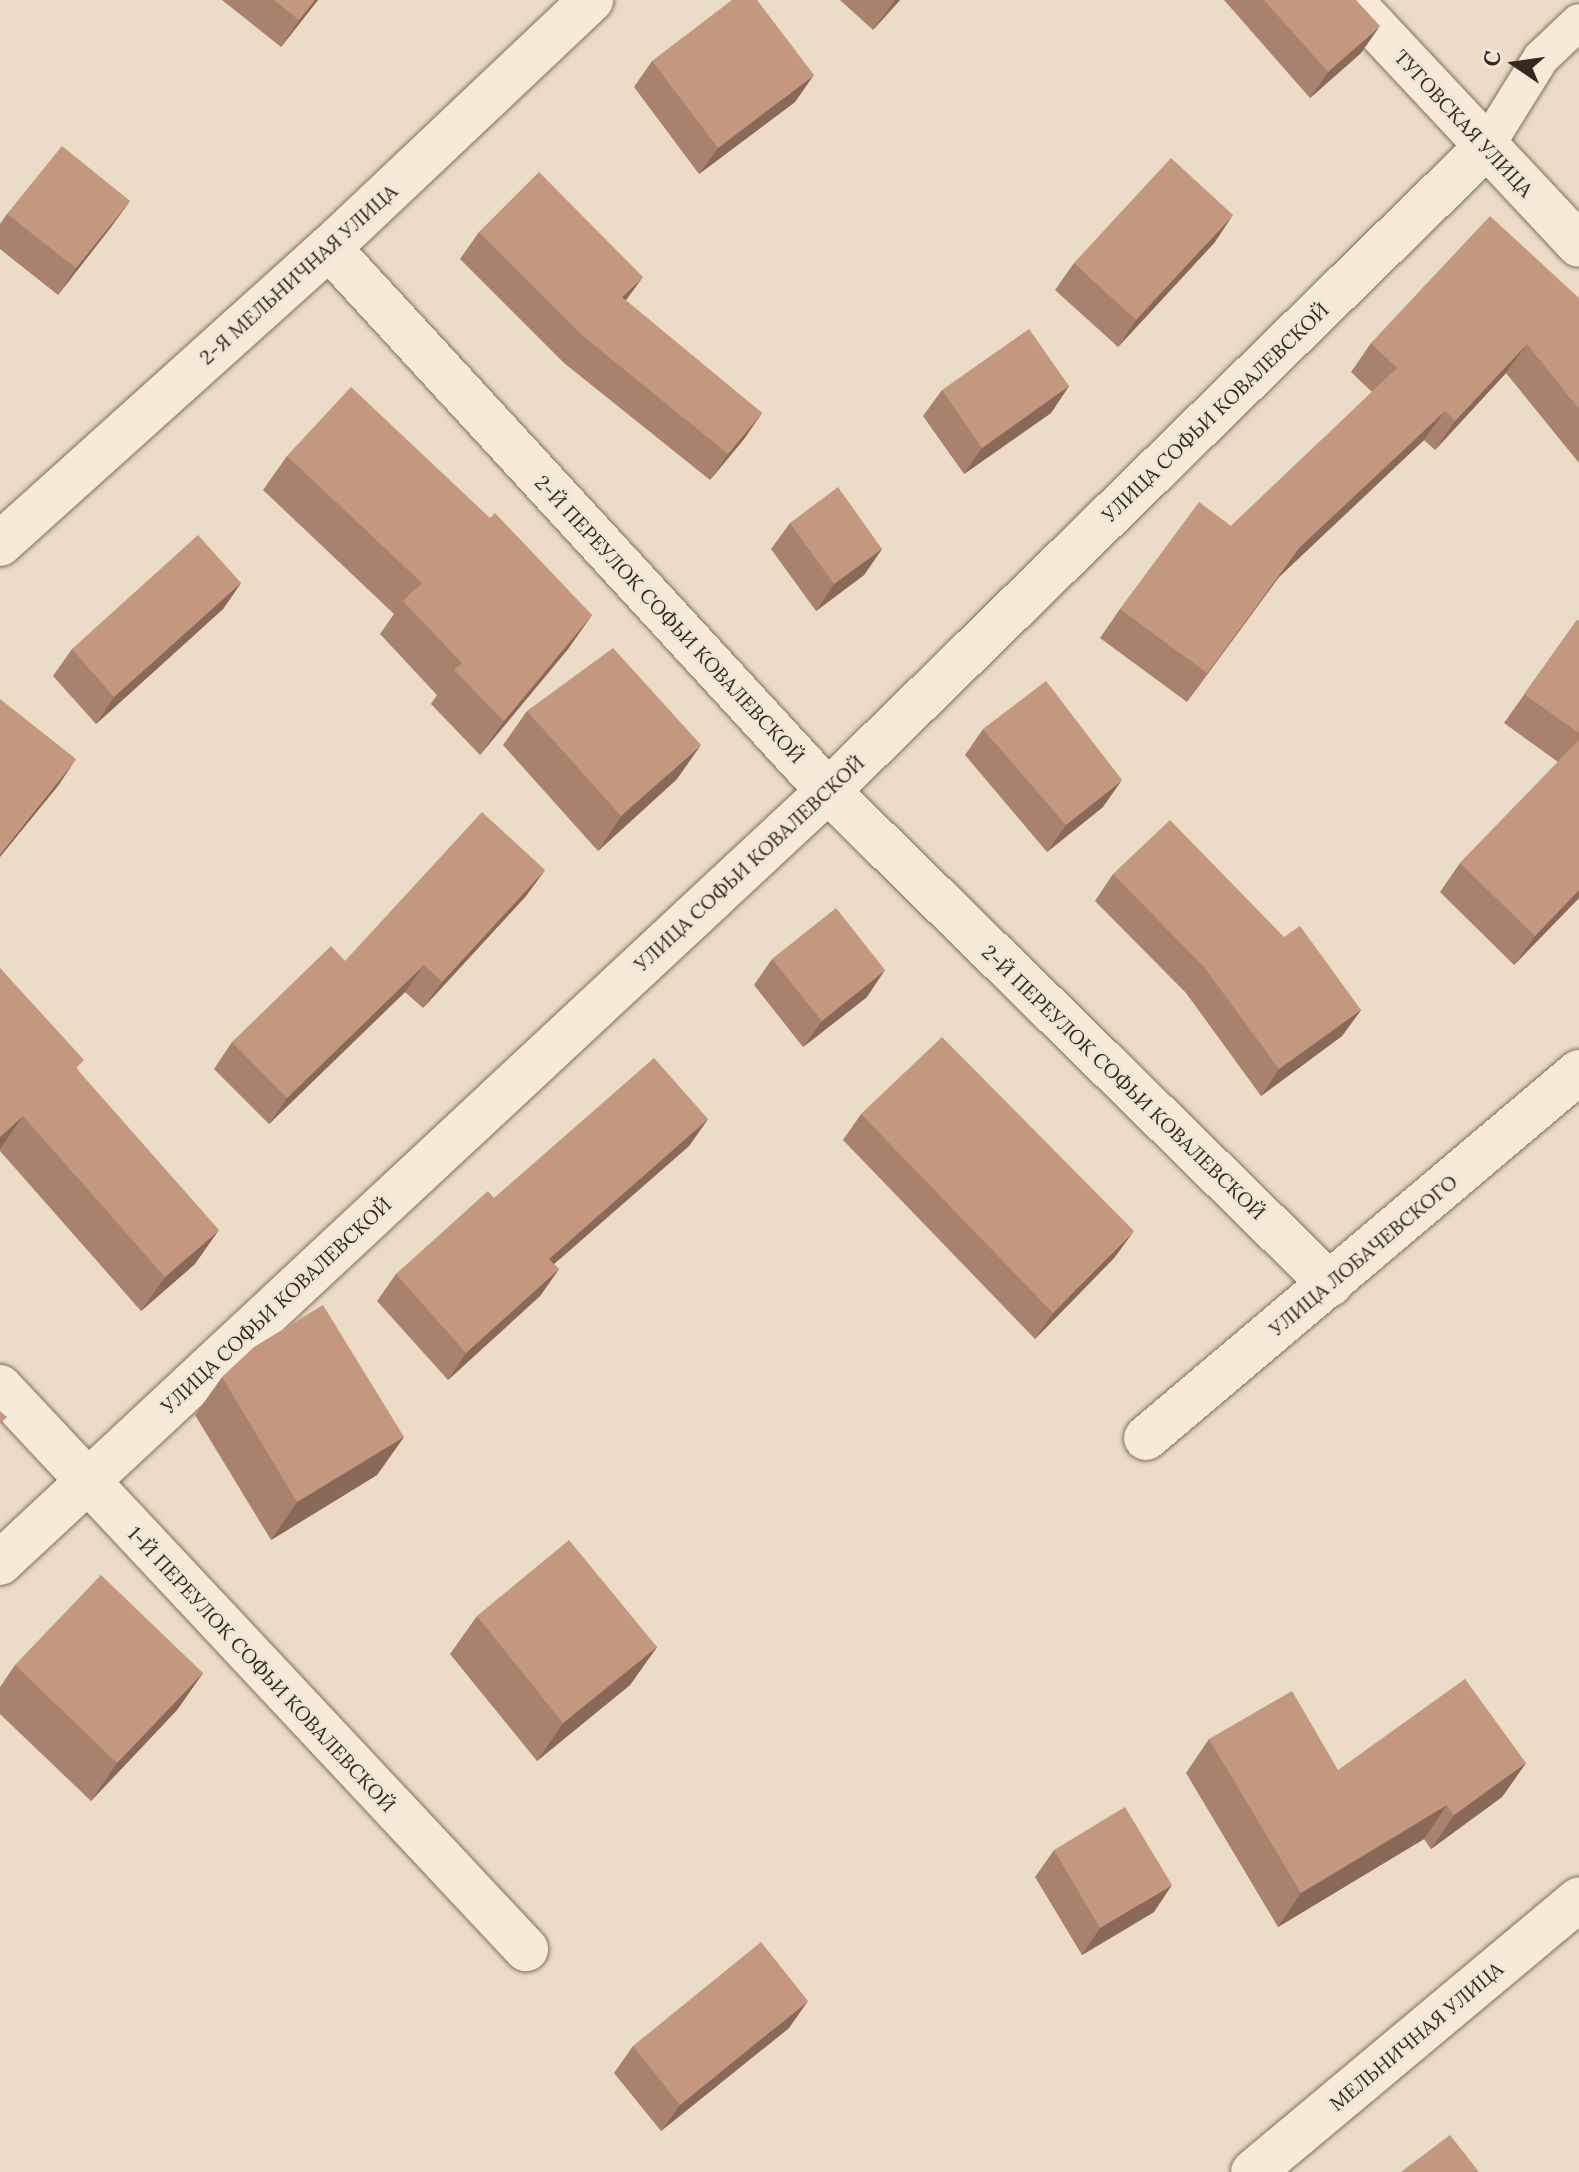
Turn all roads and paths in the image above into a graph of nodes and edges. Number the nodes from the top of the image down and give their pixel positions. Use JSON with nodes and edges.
{"nodes":[{"id":1,"x":591,"y":0,"type":"edge"},
{"id":2,"x":1350,"y":0,"type":"edge"},
{"id":3,"x":1579,"y":22,"type":"edge"},
{"id":4,"x":1485,"y":148,"type":"junction"},
{"id":5,"x":1579,"y":245,"type":"edge"},
{"id":6,"x":329,"y":248,"type":"junction"},
{"id":7,"x":0,"y":544,"type":"edge"},
{"id":8,"x":828,"y":791,"type":"junction"},
{"id":9,"x":1579,"y":1072,"type":"edge"},
{"id":10,"x":1330,"y":1284,"type":"junction"},
{"id":11,"x":0,"y":1387,"type":"edge"},
{"id":12,"x":1146,"y":1438,"type":"dead end"},
{"id":13,"x":86,"y":1482,"type":"junction"},
{"id":14,"x":0,"y":1563,"type":"edge"},
{"id":15,"x":1579,"y":1899,"type":"edge"},
{"id":16,"x":526,"y":1949,"type":"dead end"},
{"id":17,"x":1253,"y":2172,"type":"edge"}],
"edges":[{"from":1,"to":6,"type":"street","name":"2-Я МЕЛЬНИЧНАЯ УЛИЦА"},
{"from":2,"to":4,"type":"street","name":"ТУГОВСКАЯ УЛИЦА"},
{"from":3,"to":4,"type":"lane"},
{"from":4,"to":5,"type":"street","name":"ТУГОВСКАЯ УЛИЦА"},
{"from":4,"to":8,"type":"street","name":"УЛИЦА СОФЬИ КОВАЛЕВСКОЙ"},
{"from":6,"to":7,"type":"street","name":"2-Я МЕЛЬНИЧНАЯ УЛИЦА"},
{"from":6,"to":8,"type":"street","name":"2-Й ПЕРЕУЛОК СОФЬИ КОВАЛЕВСКОЙ"},
{"from":8,"to":10,"type":"street","name":"2-Й ПЕРЕУЛОК СОФЬИ КОВАЛЕВСКОЙ"},
{"from":8,"to":13,"type":"street","name":"УЛИЦА СОФЬИ КОВАЛЕВСКОЙ"},
{"from":9,"to":10,"type":"street","name":"УЛИЦА ЛОБАЧЕВСКОГО"},
{"from":10,"to":12,"type":"street","name":"УЛИЦА ЛОБАЧЕВСКОГО"},
{"from":11,"to":13,"type":"street","name":"1-Й ПЕРЕУЛОК СОФЬИ КОВАЛЕВСКОЙ"},
{"from":13,"to":14,"type":"street","name":"УЛИЦА СОФЬИ КОВАЛЕВСКОЙ"},
{"from":13,"to":16,"type":"street","name":"1-Й ПЕРЕУЛОК СОФЬИ КОВАЛЕВСКОЙ"},
{"from":15,"to":17,"type":"street","name":"МЕЛЬНИЧНАЯ УЛИЦА"}]}
